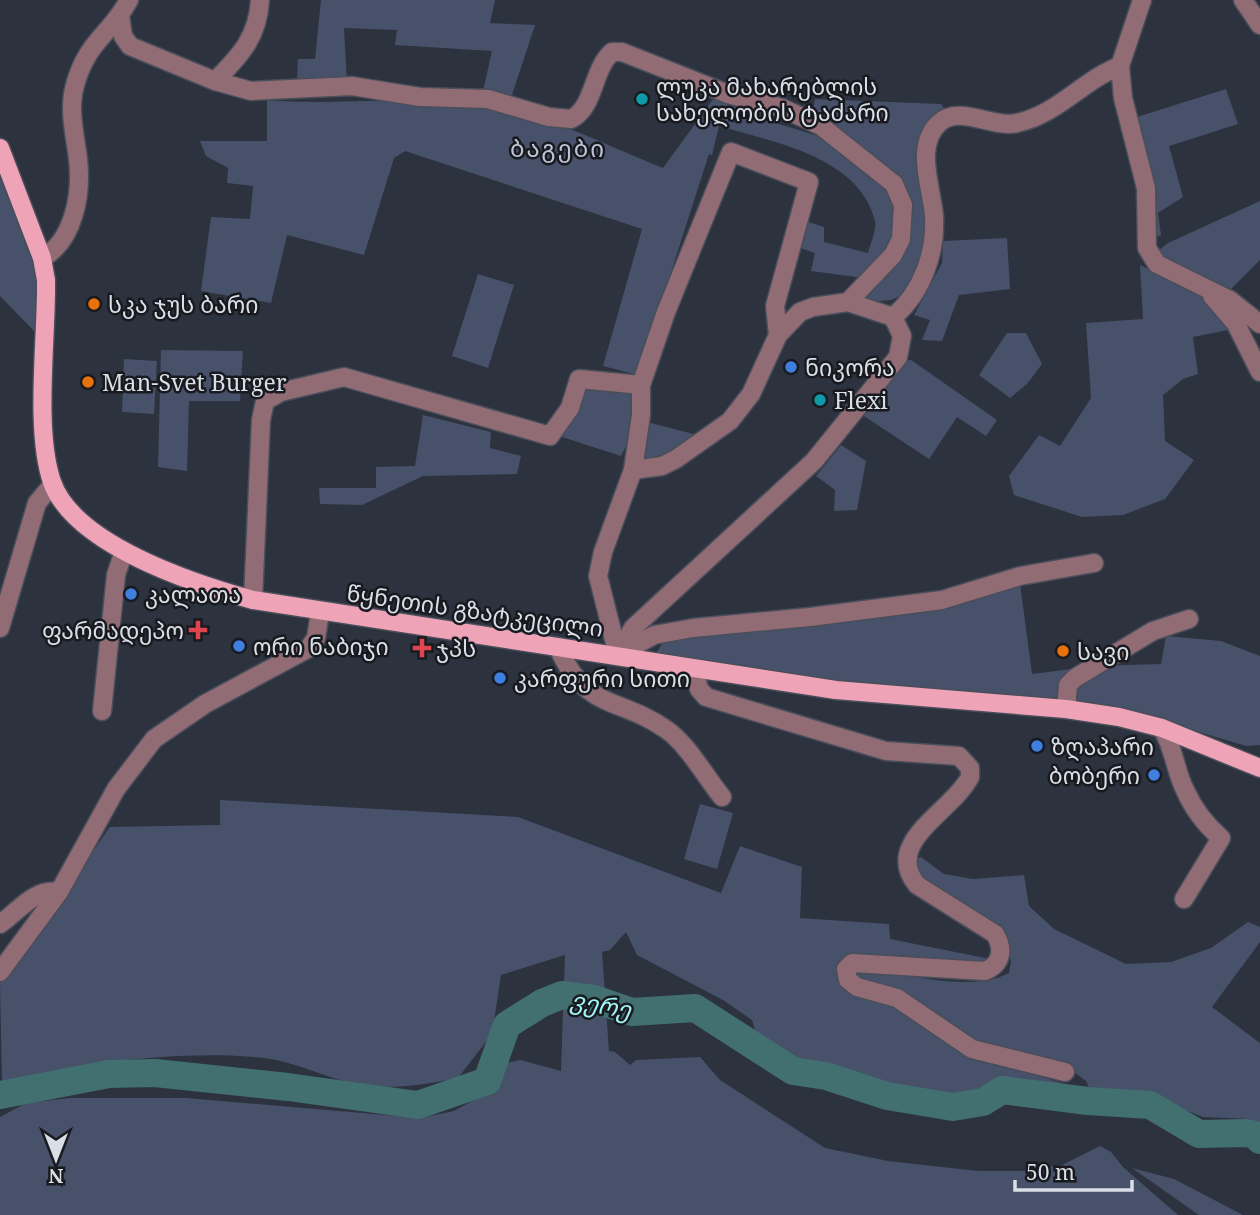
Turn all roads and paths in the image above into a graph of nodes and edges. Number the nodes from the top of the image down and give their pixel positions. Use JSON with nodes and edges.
{"nodes":[{"id":1,"x":260,"y":0,"type":"edge"},
{"id":2,"x":1142,"y":0,"type":"edge"},
{"id":3,"x":1243,"y":0,"type":"edge"},
{"id":4,"x":124,"y":7,"type":"edge"},
{"id":5,"x":1260,"y":25,"type":"edge"},
{"id":6,"x":1120,"y":66,"type":"junction"},
{"id":7,"x":215,"y":82,"type":"junction"},
{"id":8,"x":0,"y":148,"type":"edge"},
{"id":9,"x":42,"y":258,"type":"junction"},
{"id":10,"x":1206,"y":289,"type":"junction"},
{"id":11,"x":848,"y":302,"type":"junction"},
{"id":12,"x":893,"y":317,"type":"junction"},
{"id":13,"x":1260,"y":324,"type":"edge"},
{"id":14,"x":778,"y":335,"type":"junction"},
{"id":15,"x":1260,"y":372,"type":"edge"},
{"id":16,"x":641,"y":384,"type":"junction"},
{"id":17,"x":633,"y":470,"type":"junction"},
{"id":18,"x":53,"y":484,"type":"junction"},
{"id":19,"x":124,"y":551,"type":"junction"},
{"id":20,"x":1094,"y":563,"type":"dead end"},
{"id":21,"x":253,"y":600,"type":"junction"},
{"id":22,"x":320,"y":612,"type":"junction"},
{"id":23,"x":1189,"y":618,"type":"dead end"},
{"id":24,"x":0,"y":628,"type":"edge"},
{"id":25,"x":558,"y":646,"type":"junction"},
{"id":26,"x":618,"y":655,"type":"junction"},
{"id":27,"x":694,"y":670,"type":"junction"},
{"id":28,"x":1066,"y":709,"type":"junction"},
{"id":29,"x":102,"y":711,"type":"dead end"},
{"id":30,"x":1162,"y":728,"type":"junction"},
{"id":31,"x":1256,"y":764,"type":"edge"},
{"id":32,"x":722,"y":797,"type":"dead end"},
{"id":33,"x":60,"y":892,"type":"junction"},
{"id":34,"x":1184,"y":899,"type":"dead end"},
{"id":35,"x":0,"y":924,"type":"edge"},
{"id":36,"x":0,"y":972,"type":"edge"},
{"id":37,"x":1065,"y":1072,"type":"dead end"}],
"edges":[{"from":1,"to":7,"type":"street"},
{"from":2,"to":6,"type":"street"},
{"from":3,"to":5,"type":"street"},
{"from":4,"to":7,"type":"street"},
{"from":4,"to":9,"type":"street"},
{"from":6,"to":10,"type":"street"},
{"from":6,"to":12,"type":"street"},
{"from":7,"to":11,"type":"street"},
{"from":8,"to":9,"type":"main road","name":"წყნეთის გზატკეცილი"},
{"from":9,"to":18,"type":"main road","name":"წყნეთის გზატკეცილი"},
{"from":10,"to":13,"type":"street"},
{"from":10,"to":15,"type":"street"},
{"from":11,"to":12,"type":"street"},
{"from":11,"to":14,"type":"street"},
{"from":12,"to":26,"type":"street"},
{"from":14,"to":16,"type":"street"},
{"from":14,"to":17,"type":"street"},
{"from":16,"to":17,"type":"street"},
{"from":16,"to":21,"type":"street"},
{"from":17,"to":26,"type":"street"},
{"from":18,"to":19,"type":"main road","name":"წყნეთის გზატკეცილი"},
{"from":18,"to":24,"type":"street"},
{"from":19,"to":21,"type":"main road","name":"წყნეთის გზატკეცილი"},
{"from":19,"to":29,"type":"street"},
{"from":20,"to":26,"type":"street"},
{"from":21,"to":22,"type":"main road","name":"წყნეთის გზატკეცილი"},
{"from":22,"to":25,"type":"main road","name":"წყნეთის გზატკეცილი"},
{"from":22,"to":33,"type":"street"},
{"from":23,"to":28,"type":"street"},
{"from":25,"to":26,"type":"main road","name":"წყნეთის გზატკეცილი"},
{"from":25,"to":32,"type":"street"},
{"from":26,"to":27,"type":"main road","name":"წყნეთის გზატკეცილი"},
{"from":27,"to":28,"type":"main road","name":"წყნეთის გზატკეცილი"},
{"from":27,"to":37,"type":"street"},
{"from":28,"to":30,"type":"main road","name":"წყნეთის გზატკეცილი"},
{"from":30,"to":31,"type":"main road","name":"წყნეთის გზატკეცილი"},
{"from":30,"to":34,"type":"street"},
{"from":33,"to":35,"type":"street"},
{"from":33,"to":36,"type":"street"}]}
